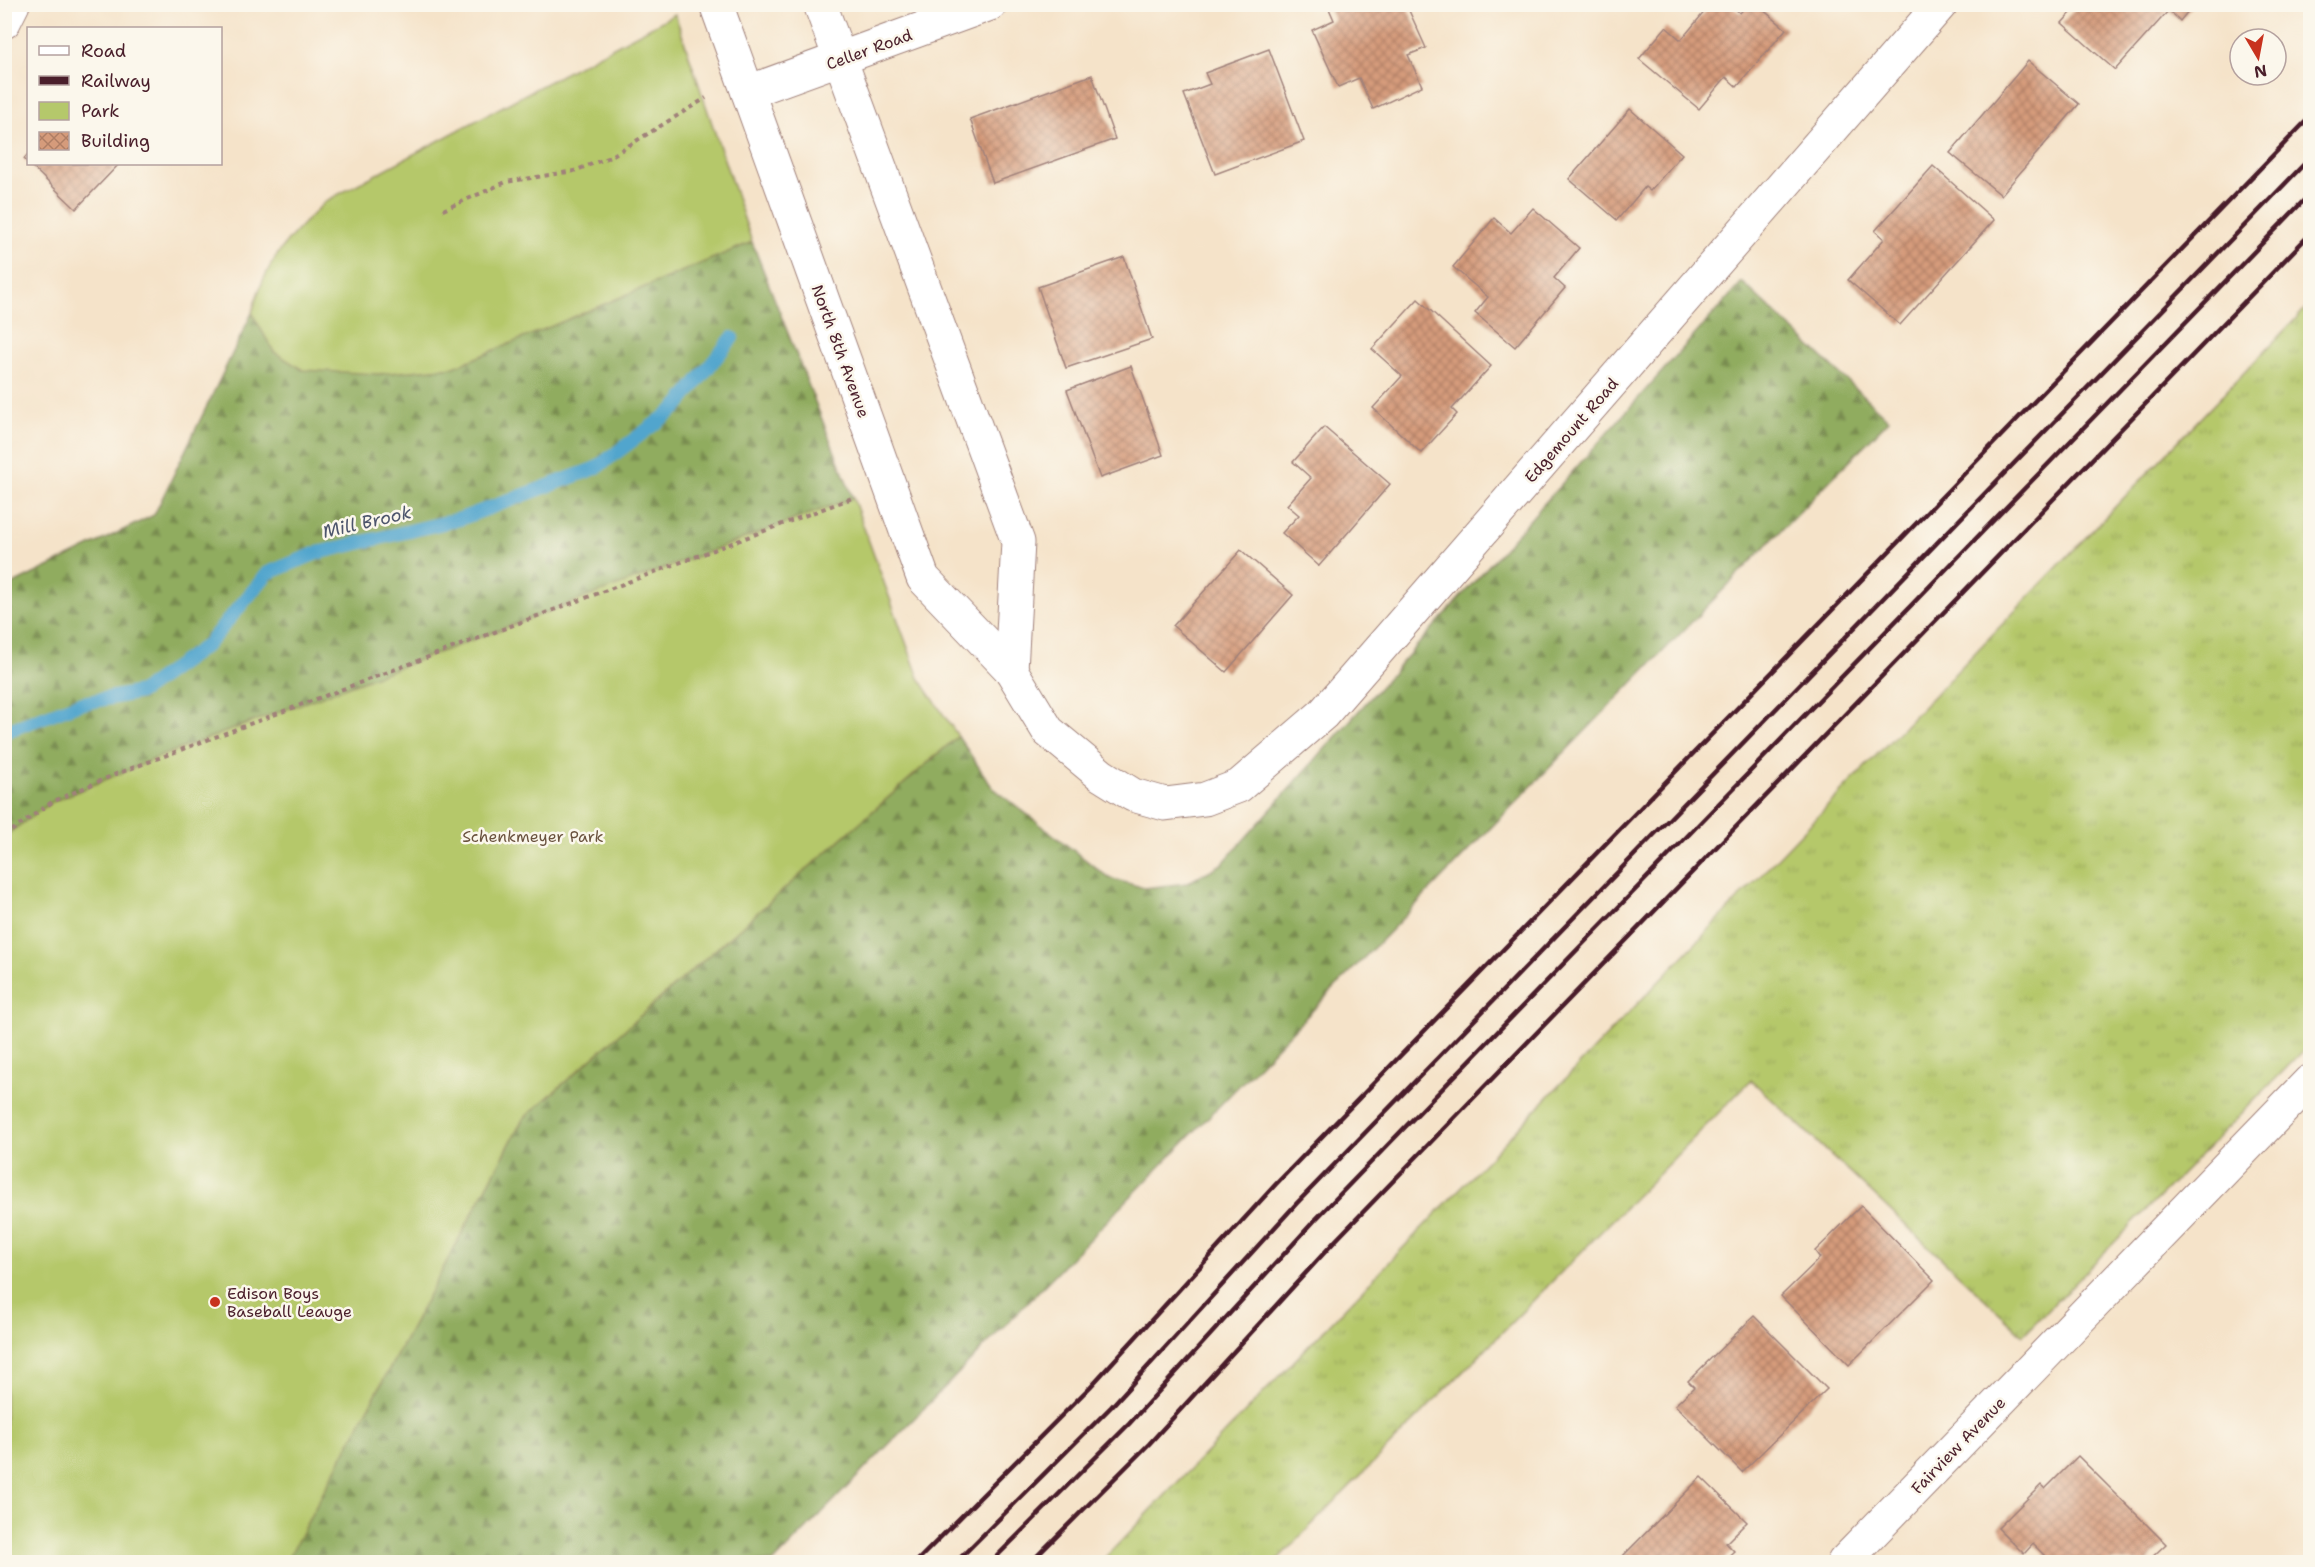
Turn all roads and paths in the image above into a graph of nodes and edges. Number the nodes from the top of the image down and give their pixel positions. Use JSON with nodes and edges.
{"nodes":[{"id":1,"x":13,"y":4,"type":"edge"},
{"id":2,"x":716,"y":4,"type":"edge"},
{"id":3,"x":820,"y":4,"type":"edge"},
{"id":4,"x":990,"y":4,"type":"edge"},
{"id":5,"x":1941,"y":4,"type":"edge"},
{"id":6,"x":4,"y":22,"type":"edge"},
{"id":7,"x":841,"y":60,"type":"junction"},
{"id":8,"x":748,"y":92,"type":"junction"},
{"id":9,"x":706,"y":98,"type":"dead end"},
{"id":10,"x":442,"y":210,"type":"dead end"},
{"id":11,"x":853,"y":498,"type":"dead end"},
{"id":12,"x":1011,"y":670,"type":"junction"},
{"id":13,"x":1165,"y":804,"type":"joint"},
{"id":14,"x":4,"y":836,"type":"edge"},
{"id":15,"x":2310,"y":1081,"type":"edge"},
{"id":16,"x":1844,"y":1563,"type":"edge"}],
"edges":[{"from":1,"to":6,"type":"street"},
{"from":2,"to":8,"type":"street","name":"North 8th Avenue"},
{"from":3,"to":7,"type":"street"},
{"from":4,"to":7,"type":"street","name":"Celler Road"},
{"from":5,"to":13,"type":"street","name":"Edgemount Road"},
{"from":7,"to":8,"type":"street","name":"Celler Road"},
{"from":7,"to":12,"type":"street"},
{"from":8,"to":12,"type":"street","name":"North 8th Avenue"},
{"from":9,"to":10,"type":"path"},
{"from":11,"to":14,"type":"path"},
{"from":12,"to":13,"type":"street","name":"North 8th Avenue"},
{"from":15,"to":16,"type":"street","name":"Fairview Avenue"}]}
